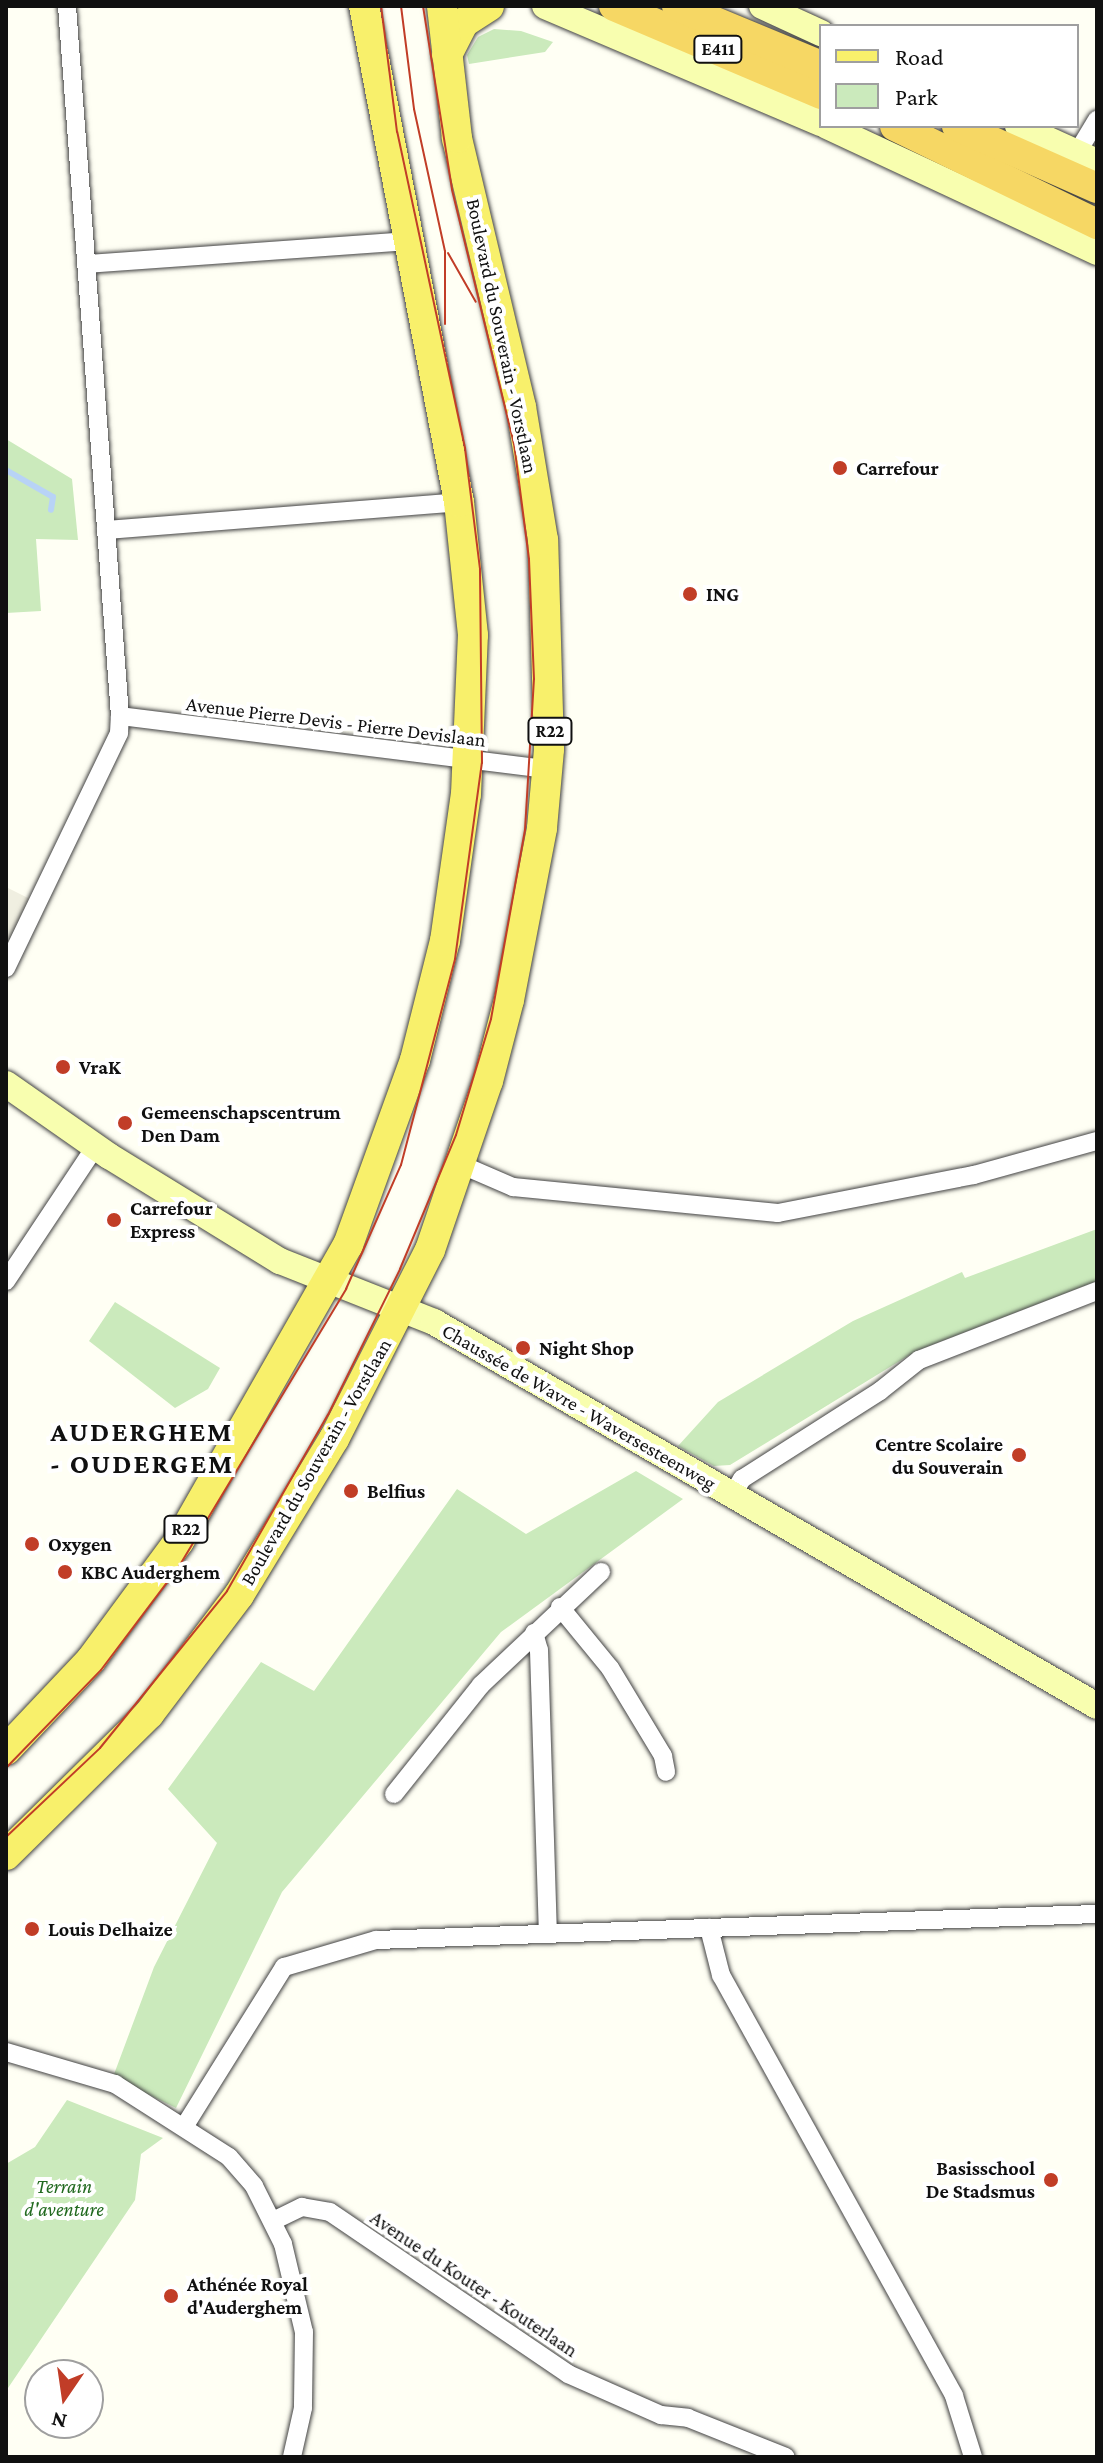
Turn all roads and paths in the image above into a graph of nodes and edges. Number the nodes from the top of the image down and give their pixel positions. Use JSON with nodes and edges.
{"nodes":[{"id":1,"x":67,"y":6,"type":"edge"},
{"id":2,"x":364,"y":6,"type":"edge"},
{"id":3,"x":442,"y":6,"type":"edge"},
{"id":4,"x":489,"y":6,"type":"edge"},
{"id":5,"x":545,"y":6,"type":"edge"},
{"id":6,"x":614,"y":6,"type":"edge"},
{"id":7,"x":677,"y":6,"type":"edge"},
{"id":8,"x":762,"y":6,"type":"edge"},
{"id":9,"x":819,"y":32,"type":"edge"},
{"id":10,"x":447,"y":55,"type":"junction"},
{"id":11,"x":819,"y":65,"type":"edge"},
{"id":12,"x":819,"y":93,"type":"edge"},
{"id":13,"x":1097,"y":120,"type":"edge"},
{"id":14,"x":819,"y":122,"type":"edge"},
{"id":15,"x":832,"y":128,"type":"edge"},
{"id":16,"x":900,"y":128,"type":"edge"},
{"id":17,"x":962,"y":128,"type":"edge"},
{"id":18,"x":1022,"y":128,"type":"edge"},
{"id":19,"x":1087,"y":158,"type":"edge"},
{"id":20,"x":1097,"y":188,"type":"edge"},
{"id":21,"x":1097,"y":224,"type":"edge"},
{"id":22,"x":407,"y":241,"type":"junction"},
{"id":23,"x":1097,"y":252,"type":"edge"},
{"id":24,"x":87,"y":264,"type":"junction"},
{"id":25,"x":459,"y":502,"type":"junction"},
{"id":26,"x":106,"y":530,"type":"junction"},
{"id":27,"x":120,"y":716,"type":"junction"},
{"id":28,"x":467,"y":762,"type":"junction"},
{"id":29,"x":548,"y":769,"type":"junction"},
{"id":30,"x":6,"y":968,"type":"edge"},
{"id":31,"x":6,"y":1084,"type":"edge"},
{"id":32,"x":6,"y":1095,"type":"edge"},
{"id":33,"x":57,"y":1120,"type":"junction"},
{"id":34,"x":1097,"y":1141,"type":"edge"},
{"id":35,"x":95,"y":1147,"type":"junction"},
{"id":36,"x":462,"y":1165,"type":"junction"},
{"id":37,"x":6,"y":1281,"type":"edge"},
{"id":38,"x":328,"y":1281,"type":"junction"},
{"id":39,"x":1097,"y":1291,"type":"edge"},
{"id":40,"x":402,"y":1310,"type":"junction"},
{"id":41,"x":732,"y":1496,"type":"junction"},
{"id":42,"x":601,"y":1572,"type":"dead end"},
{"id":43,"x":560,"y":1607,"type":"junction"},
{"id":44,"x":534,"y":1633,"type":"junction"},
{"id":45,"x":1097,"y":1706,"type":"edge"},
{"id":46,"x":6,"y":1750,"type":"edge"},
{"id":47,"x":666,"y":1772,"type":"dead end"},
{"id":48,"x":394,"y":1794,"type":"dead end"},
{"id":49,"x":6,"y":1855,"type":"edge"},
{"id":50,"x":1097,"y":1914,"type":"edge"},
{"id":51,"x":709,"y":1928,"type":"junction"},
{"id":52,"x":548,"y":1934,"type":"junction"},
{"id":53,"x":6,"y":2052,"type":"edge"},
{"id":54,"x":184,"y":2127,"type":"junction"},
{"id":55,"x":275,"y":2220,"type":"junction"},
{"id":56,"x":292,"y":2457,"type":"edge"},
{"id":57,"x":786,"y":2457,"type":"edge"},
{"id":58,"x":973,"y":2457,"type":"edge"}],
"edges":[{"from":1,"to":24,"type":"street"},
{"from":2,"to":22,"type":"main road","number":"R22"},
{"from":3,"to":10,"type":"main road","name":"Boulevard du Souverain - Vorstlaan","number":"R22"},
{"from":4,"to":10,"type":"main road"},
{"from":5,"to":14,"type":"main road"},
{"from":6,"to":12,"type":"highway","number":"E411"},
{"from":7,"to":11,"type":"highway","number":"E411"},
{"from":8,"to":9,"type":"main road"},
{"from":10,"to":29,"type":"main road","name":"Boulevard du Souverain - Vorstlaan","number":"R22"},
{"from":13,"to":19,"type":"street"},
{"from":15,"to":23,"type":"main road"},
{"from":16,"to":21,"type":"highway"},
{"from":17,"to":20,"type":"highway"},
{"from":18,"to":19,"type":"main road"},
{"from":22,"to":24,"type":"street"},
{"from":22,"to":25,"type":"main road","number":"R22"},
{"from":24,"to":26,"type":"street"},
{"from":25,"to":26,"type":"street"},
{"from":25,"to":28,"type":"main road","number":"R22"},
{"from":26,"to":27,"type":"street"},
{"from":27,"to":28,"type":"street","name":"Avenue Pierre Devis - Pierre Devislaan"},
{"from":27,"to":30,"type":"street"},
{"from":28,"to":29,"type":"street","name":"Avenue Pierre Devis - Pierre Devislaan"},
{"from":28,"to":38,"type":"main road","number":"R22"},
{"from":29,"to":36,"type":"main road","name":"Boulevard du Souverain - Vorstlaan","number":"R22"},
{"from":31,"to":33,"type":"main road","name":"Chaussée de Wavre - Waversesteenweg"},
{"from":32,"to":33,"type":"main road","name":"Chaussée de Wavre - Waversesteenweg"},
{"from":33,"to":35,"type":"main road","name":"Chaussée de Wavre - Waversesteenweg"},
{"from":34,"to":36,"type":"street"},
{"from":35,"to":37,"type":"street"},
{"from":35,"to":38,"type":"main road","name":"Chaussée de Wavre - Waversesteenweg"},
{"from":36,"to":40,"type":"main road","name":"Boulevard du Souverain - Vorstlaan","number":"R22"},
{"from":38,"to":40,"type":"main road","name":"Chaussée de Wavre - Waversesteenweg"},
{"from":38,"to":46,"type":"main road","number":"R22"},
{"from":39,"to":41,"type":"street"},
{"from":40,"to":41,"type":"main road","name":"Chaussée de Wavre - Waversesteenweg"},
{"from":40,"to":49,"type":"main road","name":"Boulevard du Souverain - Vorstlaan","number":"R22"},
{"from":41,"to":45,"type":"main road","name":"Chaussée de Wavre - Waversesteenweg"},
{"from":42,"to":43,"type":"street"},
{"from":43,"to":44,"type":"street"},
{"from":43,"to":47,"type":"street"},
{"from":44,"to":48,"type":"street"},
{"from":44,"to":52,"type":"street"},
{"from":50,"to":51,"type":"street"},
{"from":51,"to":52,"type":"street"},
{"from":51,"to":58,"type":"street"},
{"from":52,"to":54,"type":"street"},
{"from":53,"to":54,"type":"street"},
{"from":54,"to":55,"type":"street"},
{"from":55,"to":56,"type":"street"},
{"from":55,"to":57,"type":"street","name":"Avenue du Kouter - Kouterlaan"}]}
